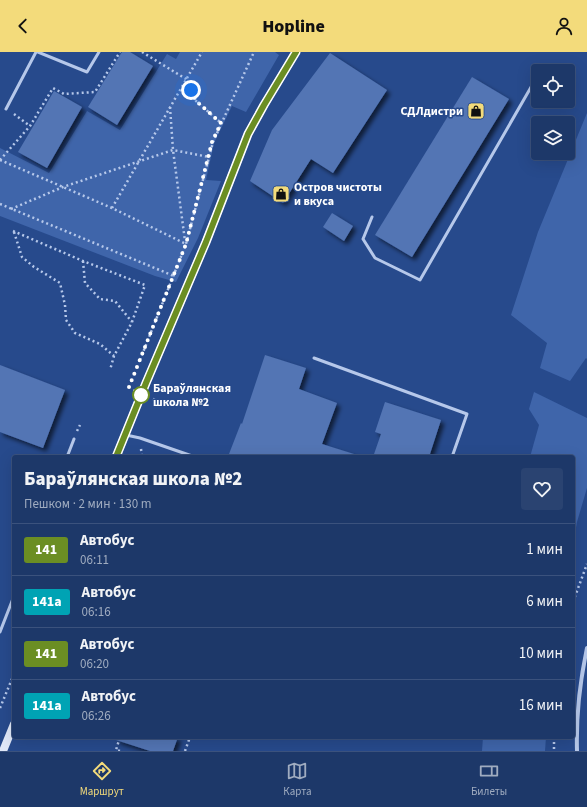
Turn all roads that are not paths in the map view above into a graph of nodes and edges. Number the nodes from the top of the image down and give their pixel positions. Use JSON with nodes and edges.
{"nodes":[{"id":1,"x":37,"y":52,"type":"edge"},
{"id":2,"x":99,"y":52,"type":"edge"},
{"id":3,"x":296,"y":52,"type":"edge"},
{"id":4,"x":531,"y":87,"type":"edge"},
{"id":5,"x":6,"y":108,"type":"dead end"},
{"id":6,"x":372,"y":217,"type":"dead end"},
{"id":7,"x":314,"y":358,"type":"dead end"},
{"id":8,"x":124,"y":435,"type":"junction"},
{"id":9,"x":74,"y":439,"type":"dead end"},
{"id":10,"x":68,"y":455,"type":"edge"},
{"id":11,"x":117,"y":455,"type":"edge"},
{"id":12,"x":189,"y":455,"type":"edge"},
{"id":13,"x":453,"y":455,"type":"edge"},
{"id":14,"x":12,"y":601,"type":"edge"},
{"id":15,"x":0,"y":632,"type":"edge"},
{"id":16,"x":587,"y":648,"type":"edge"},
{"id":17,"x":12,"y":729,"type":"edge"},
{"id":18,"x":3,"y":751,"type":"edge"},
{"id":19,"x":577,"y":751,"type":"edge"}],
"edges":[{"from":1,"to":2,"type":"lane"},
{"from":1,"to":5,"type":"lane"},
{"from":3,"to":8,"type":"street"},
{"from":4,"to":6,"type":"lane"},
{"from":7,"to":13,"type":"lane"},
{"from":8,"to":11,"type":"street"},
{"from":8,"to":12,"type":"lane"},
{"from":9,"to":10,"type":"lane"},
{"from":14,"to":15,"type":"lane"},
{"from":16,"to":19,"type":"street"},
{"from":17,"to":18,"type":"street"}]}
